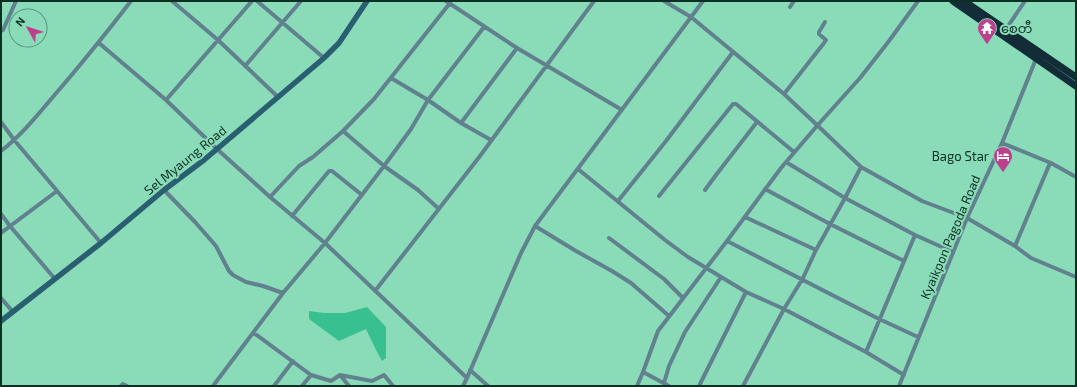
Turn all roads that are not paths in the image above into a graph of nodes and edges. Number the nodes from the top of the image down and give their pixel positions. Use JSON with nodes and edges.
{"nodes":[{"id":1,"x":16,"y":1,"type":"edge"},
{"id":2,"x":131,"y":1,"type":"edge"},
{"id":3,"x":172,"y":1,"type":"edge"},
{"id":4,"x":252,"y":1,"type":"edge"},
{"id":5,"x":257,"y":1,"type":"edge"},
{"id":6,"x":301,"y":1,"type":"edge"},
{"id":7,"x":367,"y":1,"type":"edge"},
{"id":8,"x":594,"y":1,"type":"edge"},
{"id":9,"x":664,"y":1,"type":"edge"},
{"id":10,"x":703,"y":1,"type":"edge"},
{"id":11,"x":794,"y":1,"type":"edge"},
{"id":12,"x":918,"y":1,"type":"edge"},
{"id":13,"x":953,"y":1,"type":"edge"},
{"id":14,"x":964,"y":1,"type":"edge"},
{"id":15,"x":1025,"y":1,"type":"edge"},
{"id":16,"x":448,"y":2,"type":"edge"},
{"id":17,"x":790,"y":7,"type":"dead end"},
{"id":18,"x":691,"y":17,"type":"junction"},
{"id":19,"x":825,"y":22,"type":"dead end"},
{"id":20,"x":282,"y":24,"type":"junction"},
{"id":21,"x":484,"y":27,"type":"junction"},
{"id":22,"x":1006,"y":29,"type":"junction"},
{"id":23,"x":1,"y":31,"type":"edge"},
{"id":24,"x":218,"y":40,"type":"junction"},
{"id":25,"x":99,"y":43,"type":"junction"},
{"id":26,"x":517,"y":48,"type":"junction"},
{"id":27,"x":733,"y":52,"type":"junction"},
{"id":28,"x":1042,"y":54,"type":"junction"},
{"id":29,"x":324,"y":58,"type":"junction"},
{"id":30,"x":1036,"y":59,"type":"junction"},
{"id":31,"x":547,"y":65,"type":"junction"},
{"id":32,"x":245,"y":66,"type":"junction"},
{"id":33,"x":1076,"y":77,"type":"edge"},
{"id":34,"x":391,"y":78,"type":"junction"},
{"id":35,"x":1076,"y":86,"type":"edge"},
{"id":36,"x":784,"y":94,"type":"junction"},
{"id":37,"x":278,"y":97,"type":"junction"},
{"id":38,"x":166,"y":100,"type":"junction"},
{"id":39,"x":428,"y":100,"type":"junction"},
{"id":40,"x":622,"y":110,"type":"junction"},
{"id":41,"x":1,"y":122,"type":"edge"},
{"id":42,"x":757,"y":122,"type":"junction"},
{"id":43,"x":461,"y":123,"type":"junction"},
{"id":44,"x":817,"y":125,"type":"junction"},
{"id":45,"x":343,"y":131,"type":"junction"},
{"id":46,"x":491,"y":140,"type":"junction"},
{"id":47,"x":15,"y":141,"type":"junction"},
{"id":48,"x":1002,"y":143,"type":"junction"},
{"id":49,"x":217,"y":149,"type":"junction"},
{"id":50,"x":1,"y":151,"type":"edge"},
{"id":51,"x":794,"y":152,"type":"junction"},
{"id":52,"x":786,"y":162,"type":"junction"},
{"id":53,"x":1050,"y":163,"type":"junction"},
{"id":54,"x":384,"y":166,"type":"junction"},
{"id":55,"x":860,"y":167,"type":"junction"},
{"id":56,"x":578,"y":169,"type":"junction"},
{"id":57,"x":1076,"y":177,"type":"edge"},
{"id":58,"x":765,"y":189,"type":"junction"},
{"id":59,"x":164,"y":190,"type":"junction"},
{"id":60,"x":705,"y":190,"type":"dead end"},
{"id":61,"x":57,"y":191,"type":"junction"},
{"id":62,"x":362,"y":194,"type":"junction"},
{"id":63,"x":659,"y":196,"type":"dead end"},
{"id":64,"x":270,"y":198,"type":"junction"},
{"id":65,"x":846,"y":198,"type":"junction"},
{"id":66,"x":618,"y":201,"type":"junction"},
{"id":67,"x":439,"y":209,"type":"junction"},
{"id":68,"x":1,"y":214,"type":"edge"},
{"id":69,"x":292,"y":216,"type":"junction"},
{"id":70,"x":745,"y":217,"type":"junction"},
{"id":71,"x":967,"y":218,"type":"junction"},
{"id":72,"x":830,"y":224,"type":"junction"},
{"id":73,"x":10,"y":226,"type":"junction"},
{"id":74,"x":535,"y":226,"type":"junction"},
{"id":75,"x":1,"y":233,"type":"edge"},
{"id":76,"x":915,"y":235,"type":"junction"},
{"id":77,"x":609,"y":238,"type":"dead end"},
{"id":78,"x":727,"y":241,"type":"junction"},
{"id":79,"x":101,"y":243,"type":"junction"},
{"id":80,"x":324,"y":243,"type":"junction"},
{"id":81,"x":1015,"y":246,"type":"junction"},
{"id":82,"x":816,"y":250,"type":"junction"},
{"id":83,"x":953,"y":252,"type":"junction"},
{"id":84,"x":904,"y":261,"type":"junction"},
{"id":85,"x":707,"y":268,"type":"junction"},
{"id":86,"x":721,"y":277,"type":"junction"},
{"id":87,"x":1076,"y":277,"type":"edge"},
{"id":88,"x":55,"y":279,"type":"junction"},
{"id":89,"x":802,"y":280,"type":"junction"},
{"id":90,"x":375,"y":291,"type":"junction"},
{"id":91,"x":746,"y":292,"type":"junction"},
{"id":92,"x":283,"y":293,"type":"junction"},
{"id":93,"x":1,"y":298,"type":"edge"},
{"id":94,"x":683,"y":298,"type":"junction"},
{"id":95,"x":784,"y":309,"type":"junction"},
{"id":96,"x":13,"y":312,"type":"junction"},
{"id":97,"x":669,"y":316,"type":"junction"},
{"id":98,"x":880,"y":319,"type":"junction"},
{"id":99,"x":1,"y":321,"type":"edge"},
{"id":100,"x":254,"y":332,"type":"junction"},
{"id":101,"x":918,"y":337,"type":"junction"},
{"id":102,"x":866,"y":352,"type":"junction"},
{"id":103,"x":292,"y":361,"type":"junction"},
{"id":104,"x":470,"y":370,"type":"junction"},
{"id":105,"x":643,"y":372,"type":"junction"},
{"id":106,"x":312,"y":375,"type":"junction"},
{"id":107,"x":340,"y":375,"type":"junction"},
{"id":108,"x":904,"y":375,"type":"junction"},
{"id":109,"x":467,"y":378,"type":"junction"},
{"id":110,"x":664,"y":383,"type":"junction"},
{"id":111,"x":121,"y":386,"type":"edge"},
{"id":112,"x":127,"y":386,"type":"edge"},
{"id":113,"x":213,"y":386,"type":"edge"},
{"id":114,"x":274,"y":386,"type":"edge"},
{"id":115,"x":302,"y":386,"type":"edge"},
{"id":116,"x":349,"y":386,"type":"edge"},
{"id":117,"x":393,"y":386,"type":"edge"},
{"id":118,"x":463,"y":386,"type":"edge"},
{"id":119,"x":488,"y":386,"type":"edge"},
{"id":120,"x":637,"y":386,"type":"edge"},
{"id":121,"x":669,"y":386,"type":"edge"},
{"id":122,"x":699,"y":386,"type":"edge"},
{"id":123,"x":743,"y":386,"type":"edge"},
{"id":124,"x":899,"y":386,"type":"edge"}],
"edges":[{"from":1,"to":23,"type":"street"},
{"from":2,"to":25,"type":"street"},
{"from":3,"to":24,"type":"street"},
{"from":4,"to":24,"type":"street"},
{"from":5,"to":20,"type":"street"},
{"from":6,"to":20,"type":"street"},
{"from":7,"to":29,"type":"main road","name":"Sel Myaung Road"},
{"from":8,"to":31,"type":"street"},
{"from":9,"to":18,"type":"street"},
{"from":10,"to":18,"type":"street"},
{"from":11,"to":17,"type":"street"},
{"from":12,"to":44,"type":"street"},
{"from":13,"to":30,"type":"highway"},
{"from":14,"to":22,"type":"highway"},
{"from":15,"to":22,"type":"street"},
{"from":16,"to":21,"type":"street"},
{"from":16,"to":34,"type":"street"},
{"from":18,"to":27,"type":"street"},
{"from":18,"to":40,"type":"street"},
{"from":19,"to":36,"type":"street"},
{"from":20,"to":29,"type":"street"},
{"from":20,"to":32,"type":"street"},
{"from":21,"to":26,"type":"street"},
{"from":21,"to":39,"type":"street"},
{"from":22,"to":28,"type":"highway"},
{"from":24,"to":32,"type":"street"},
{"from":24,"to":38,"type":"street"},
{"from":25,"to":38,"type":"street"},
{"from":25,"to":47,"type":"street"},
{"from":26,"to":31,"type":"street"},
{"from":26,"to":43,"type":"street"},
{"from":27,"to":36,"type":"street"},
{"from":27,"to":66,"type":"street"},
{"from":28,"to":30,"type":"street","name":"Kyaikpon Pagoda Road"},
{"from":28,"to":33,"type":"highway"},
{"from":29,"to":37,"type":"main road","name":"Sel Myaung Road"},
{"from":30,"to":35,"type":"highway"},
{"from":30,"to":48,"type":"street","name":"Kyaikpon Pagoda Road"},
{"from":31,"to":40,"type":"street"},
{"from":31,"to":46,"type":"street"},
{"from":32,"to":37,"type":"street"},
{"from":34,"to":39,"type":"street"},
{"from":34,"to":45,"type":"street"},
{"from":36,"to":44,"type":"street"},
{"from":37,"to":49,"type":"main road","name":"Sel Myaung Road"},
{"from":38,"to":49,"type":"street"},
{"from":39,"to":43,"type":"street"},
{"from":39,"to":54,"type":"street"},
{"from":40,"to":56,"type":"street"},
{"from":41,"to":47,"type":"street"},
{"from":42,"to":51,"type":"street"},
{"from":42,"to":60,"type":"street"},
{"from":42,"to":63,"type":"street"},
{"from":43,"to":46,"type":"street"},
{"from":44,"to":51,"type":"street"},
{"from":44,"to":55,"type":"street"},
{"from":45,"to":54,"type":"street"},
{"from":45,"to":64,"type":"street"},
{"from":46,"to":67,"type":"street"},
{"from":47,"to":50,"type":"street"},
{"from":47,"to":61,"type":"street"},
{"from":48,"to":53,"type":"street"},
{"from":48,"to":71,"type":"street","name":"Kyaikpon Pagoda Road"},
{"from":49,"to":59,"type":"main road","name":"Sel Myaung Road"},
{"from":49,"to":64,"type":"street"},
{"from":51,"to":52,"type":"street"},
{"from":52,"to":58,"type":"street"},
{"from":52,"to":65,"type":"street"},
{"from":53,"to":57,"type":"street"},
{"from":53,"to":81,"type":"street"},
{"from":54,"to":62,"type":"street"},
{"from":54,"to":67,"type":"street"},
{"from":55,"to":65,"type":"street"},
{"from":55,"to":71,"type":"street"},
{"from":56,"to":66,"type":"street"},
{"from":56,"to":74,"type":"street"},
{"from":58,"to":70,"type":"street"},
{"from":58,"to":72,"type":"street"},
{"from":59,"to":79,"type":"main road","name":"Sel Myaung Road"},
{"from":59,"to":92,"type":"street"},
{"from":61,"to":73,"type":"street"},
{"from":61,"to":79,"type":"street"},
{"from":62,"to":69,"type":"street"},
{"from":62,"to":80,"type":"street"},
{"from":64,"to":69,"type":"street"},
{"from":65,"to":72,"type":"street"},
{"from":65,"to":76,"type":"street"},
{"from":66,"to":85,"type":"street"},
{"from":67,"to":90,"type":"street"},
{"from":68,"to":73,"type":"street"},
{"from":69,"to":80,"type":"street"},
{"from":70,"to":78,"type":"street"},
{"from":70,"to":82,"type":"street"},
{"from":71,"to":81,"type":"street"},
{"from":71,"to":83,"type":"street","name":"Kyaikpon Pagoda Road"},
{"from":72,"to":82,"type":"street"},
{"from":72,"to":84,"type":"street"},
{"from":73,"to":75,"type":"street"},
{"from":73,"to":88,"type":"street"},
{"from":74,"to":97,"type":"street"},
{"from":74,"to":104,"type":"street"},
{"from":76,"to":83,"type":"street"},
{"from":76,"to":84,"type":"street"},
{"from":77,"to":94,"type":"street"},
{"from":78,"to":85,"type":"street"},
{"from":78,"to":89,"type":"street"},
{"from":79,"to":88,"type":"main road","name":"Sel Myaung Road"},
{"from":80,"to":90,"type":"street"},
{"from":80,"to":92,"type":"street"},
{"from":81,"to":87,"type":"street"},
{"from":82,"to":89,"type":"street"},
{"from":83,"to":101,"type":"street","name":"Kyaikpon Pagoda Road"},
{"from":84,"to":98,"type":"street"},
{"from":85,"to":86,"type":"street"},
{"from":85,"to":94,"type":"street"},
{"from":86,"to":91,"type":"street"},
{"from":86,"to":110,"type":"street"},
{"from":88,"to":96,"type":"main road","name":"Sel Myaung Road"},
{"from":89,"to":95,"type":"street"},
{"from":89,"to":98,"type":"street"},
{"from":90,"to":109,"type":"street"},
{"from":91,"to":95,"type":"street"},
{"from":91,"to":122,"type":"street"},
{"from":92,"to":100,"type":"street"},
{"from":93,"to":96,"type":"street"},
{"from":94,"to":97,"type":"street"},
{"from":95,"to":102,"type":"street"},
{"from":95,"to":123,"type":"street"},
{"from":96,"to":99,"type":"main road","name":"Sel Myaung Road"},
{"from":97,"to":105,"type":"street"},
{"from":98,"to":101,"type":"street"},
{"from":98,"to":102,"type":"street"},
{"from":100,"to":103,"type":"street"},
{"from":100,"to":113,"type":"street"},
{"from":101,"to":108,"type":"street","name":"Kyaikpon Pagoda Road"},
{"from":102,"to":108,"type":"street"},
{"from":103,"to":106,"type":"street"},
{"from":103,"to":114,"type":"street"},
{"from":104,"to":109,"type":"street"},
{"from":104,"to":119,"type":"street"},
{"from":105,"to":110,"type":"street"},
{"from":105,"to":120,"type":"street"},
{"from":106,"to":107,"type":"street"},
{"from":106,"to":115,"type":"street"},
{"from":107,"to":116,"type":"street"},
{"from":107,"to":117,"type":"street"},
{"from":108,"to":124,"type":"street","name":"Kyaikpon Pagoda Road"},
{"from":109,"to":118,"type":"street"},
{"from":110,"to":121,"type":"street"},
{"from":111,"to":112,"type":"street"}]}
